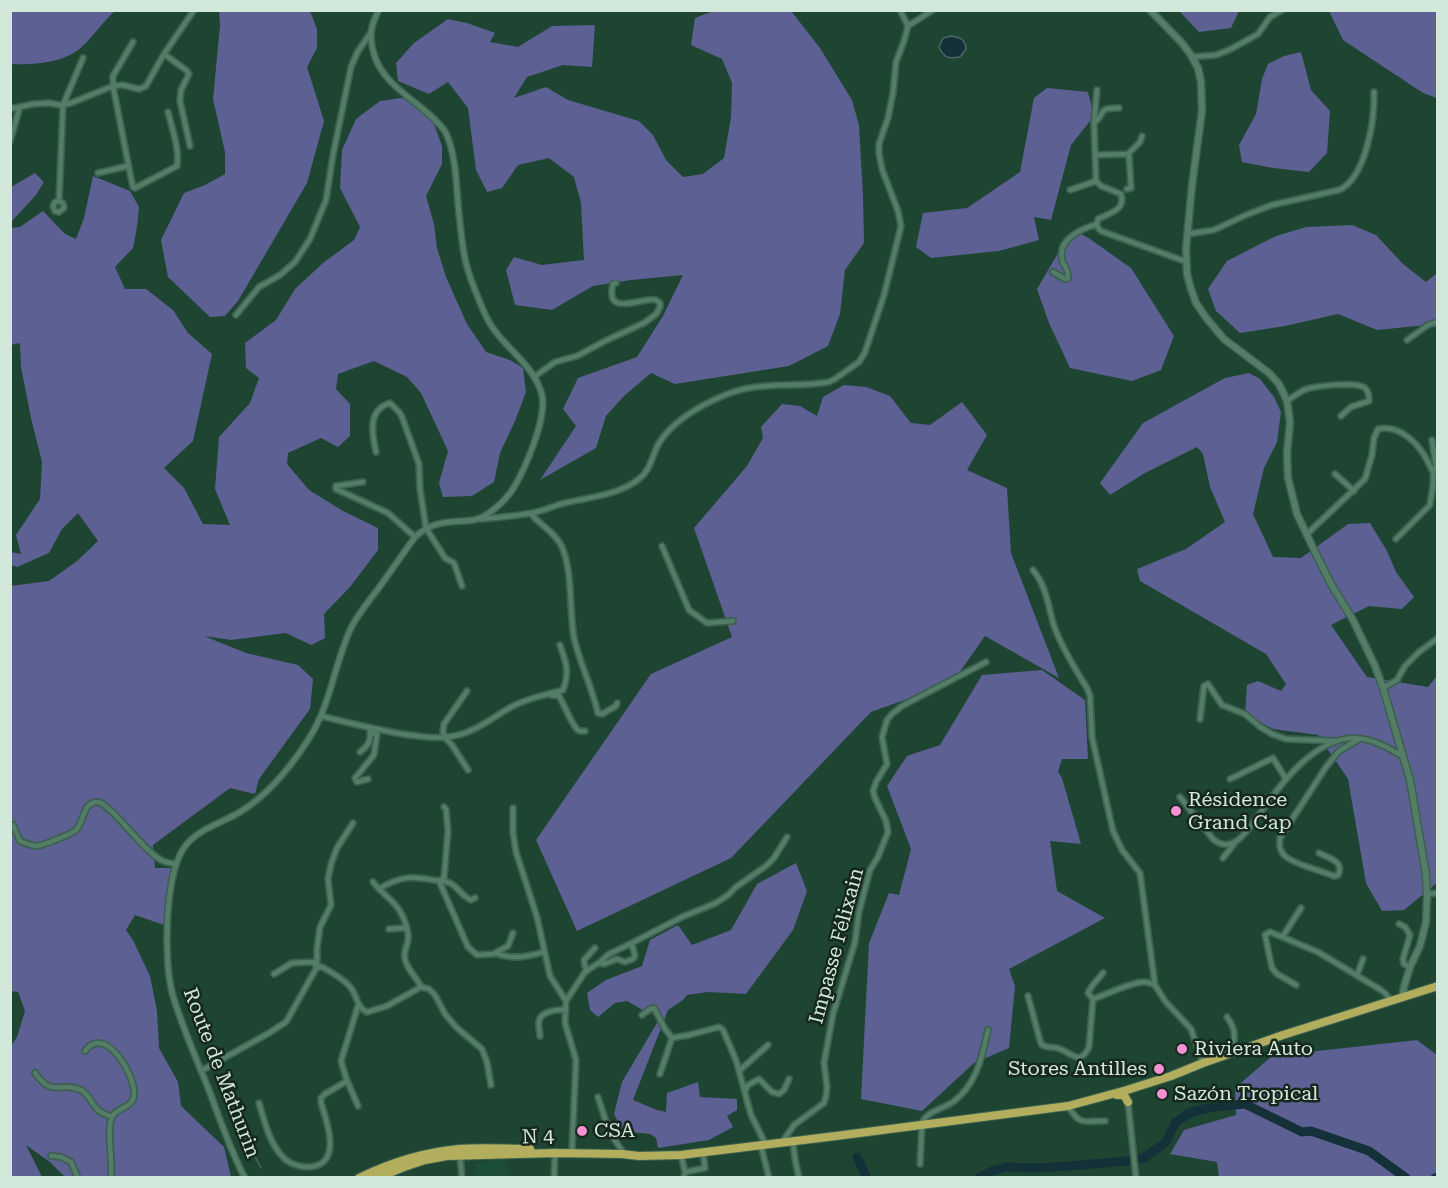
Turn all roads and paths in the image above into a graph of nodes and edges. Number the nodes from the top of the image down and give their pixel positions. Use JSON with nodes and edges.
{"nodes":[{"id":1,"x":194,"y":10,"type":"edge"},
{"id":2,"x":379,"y":10,"type":"edge"},
{"id":3,"x":900,"y":10,"type":"edge"},
{"id":4,"x":933,"y":10,"type":"edge"},
{"id":5,"x":1150,"y":10,"type":"edge"},
{"id":6,"x":1282,"y":10,"type":"edge"},
{"id":7,"x":908,"y":26,"type":"junction"},
{"id":8,"x":371,"y":32,"type":"junction"},
{"id":9,"x":133,"y":42,"type":"dead end"},
{"id":10,"x":164,"y":54,"type":"junction"},
{"id":11,"x":1192,"y":57,"type":"junction"},
{"id":12,"x":83,"y":58,"type":"dead end"},
{"id":13,"x":113,"y":86,"type":"junction"},
{"id":14,"x":1097,"y":90,"type":"dead end"},
{"id":15,"x":1374,"y":92,"type":"dead end"},
{"id":16,"x":63,"y":105,"type":"junction"},
{"id":17,"x":20,"y":106,"type":"junction"},
{"id":18,"x":1119,"y":108,"type":"dead end"},
{"id":19,"x":10,"y":109,"type":"edge"},
{"id":20,"x":168,"y":112,"type":"dead end"},
{"id":21,"x":1094,"y":123,"type":"junction"},
{"id":22,"x":1142,"y":136,"type":"dead end"},
{"id":23,"x":10,"y":141,"type":"edge"},
{"id":24,"x":190,"y":146,"type":"dead end"},
{"id":25,"x":1128,"y":154,"type":"junction"},
{"id":26,"x":1095,"y":155,"type":"junction"},
{"id":27,"x":128,"y":166,"type":"junction"},
{"id":28,"x":98,"y":173,"type":"dead end"},
{"id":29,"x":1096,"y":181,"type":"junction"},
{"id":30,"x":1127,"y":189,"type":"dead end"},
{"id":31,"x":1070,"y":190,"type":"dead end"},
{"id":32,"x":59,"y":201,"type":"dead end"},
{"id":33,"x":1096,"y":224,"type":"junction"},
{"id":34,"x":1187,"y":234,"type":"junction"},
{"id":35,"x":1186,"y":262,"type":"junction"},
{"id":36,"x":1053,"y":272,"type":"dead end"},
{"id":37,"x":616,"y":283,"type":"dead end"},
{"id":38,"x":236,"y":315,"type":"dead end"},
{"id":39,"x":1437,"y":322,"type":"edge"},
{"id":40,"x":1407,"y":340,"type":"dead end"},
{"id":41,"x":534,"y":377,"type":"junction"},
{"id":42,"x":1287,"y":400,"type":"junction"},
{"id":43,"x":1341,"y":416,"type":"dead end"},
{"id":44,"x":1432,"y":440,"type":"dead end"},
{"id":45,"x":376,"y":452,"type":"dead end"},
{"id":46,"x":1433,"y":472,"type":"junction"},
{"id":47,"x":1335,"y":474,"type":"dead end"},
{"id":48,"x":363,"y":482,"type":"dead end"},
{"id":49,"x":1354,"y":491,"type":"junction"},
{"id":50,"x":531,"y":513,"type":"junction"},
{"id":51,"x":477,"y":519,"type":"junction"},
{"id":52,"x":426,"y":528,"type":"junction"},
{"id":53,"x":1306,"y":535,"type":"junction"},
{"id":54,"x":415,"y":537,"type":"junction"},
{"id":55,"x":1396,"y":539,"type":"dead end"},
{"id":56,"x":662,"y":546,"type":"dead end"},
{"id":57,"x":1033,"y":570,"type":"dead end"},
{"id":58,"x":462,"y":586,"type":"dead end"},
{"id":59,"x":733,"y":621,"type":"dead end"},
{"id":60,"x":1437,"y":638,"type":"edge"},
{"id":61,"x":560,"y":645,"type":"dead end"},
{"id":62,"x":986,"y":662,"type":"dead end"},
{"id":63,"x":1383,"y":688,"type":"junction"},
{"id":64,"x":467,"y":691,"type":"dead end"},
{"id":65,"x":545,"y":694,"type":"junction"},
{"id":66,"x":617,"y":703,"type":"dead end"},
{"id":67,"x":321,"y":716,"type":"junction"},
{"id":68,"x":1200,"y":719,"type":"dead end"},
{"id":69,"x":370,"y":731,"type":"junction"},
{"id":70,"x":585,"y":732,"type":"dead end"},
{"id":71,"x":444,"y":737,"type":"junction"},
{"id":72,"x":1359,"y":739,"type":"junction"},
{"id":73,"x":1337,"y":741,"type":"junction"},
{"id":74,"x":360,"y":752,"type":"dead end"},
{"id":75,"x":1404,"y":757,"type":"junction"},
{"id":76,"x":468,"y":770,"type":"dead end"},
{"id":77,"x":368,"y":779,"type":"dead end"},
{"id":78,"x":1230,"y":779,"type":"dead end"},
{"id":79,"x":1286,"y":779,"type":"junction"},
{"id":80,"x":1180,"y":797,"type":"dead end"},
{"id":81,"x":444,"y":807,"type":"dead end"},
{"id":82,"x":513,"y":808,"type":"dead end"},
{"id":83,"x":353,"y":823,"type":"dead end"},
{"id":84,"x":13,"y":825,"type":"dead end"},
{"id":85,"x":787,"y":837,"type":"dead end"},
{"id":86,"x":1238,"y":840,"type":"junction"},
{"id":87,"x":1319,"y":853,"type":"dead end"},
{"id":88,"x":1222,"y":858,"type":"dead end"},
{"id":89,"x":176,"y":864,"type":"junction"},
{"id":90,"x":373,"y":882,"type":"dead end"},
{"id":91,"x":439,"y":882,"type":"junction"},
{"id":92,"x":379,"y":889,"type":"junction"},
{"id":93,"x":1437,"y":893,"type":"edge"},
{"id":94,"x":1427,"y":894,"type":"junction"},
{"id":95,"x":475,"y":898,"type":"dead end"},
{"id":96,"x":1301,"y":908,"type":"dead end"},
{"id":97,"x":1399,"y":924,"type":"dead end"},
{"id":98,"x":389,"y":929,"type":"dead end"},
{"id":99,"x":407,"y":929,"type":"junction"},
{"id":100,"x":513,"y":933,"type":"dead end"},
{"id":101,"x":1283,"y":936,"type":"junction"},
{"id":102,"x":630,"y":944,"type":"junction"},
{"id":103,"x":595,"y":948,"type":"dead end"},
{"id":104,"x":544,"y":952,"type":"junction"},
{"id":105,"x":495,"y":953,"type":"junction"},
{"id":106,"x":1363,"y":959,"type":"dead end"},
{"id":107,"x":599,"y":963,"type":"junction"},
{"id":108,"x":317,"y":967,"type":"junction"},
{"id":109,"x":1410,"y":967,"type":"junction"},
{"id":110,"x":587,"y":970,"type":"junction"},
{"id":111,"x":1103,"y":973,"type":"dead end"},
{"id":112,"x":274,"y":974,"type":"dead end"},
{"id":113,"x":1357,"y":975,"type":"junction"},
{"id":114,"x":1155,"y":985,"type":"junction"},
{"id":115,"x":1296,"y":986,"type":"dead end"},
{"id":116,"x":1437,"y":986,"type":"edge"},
{"id":117,"x":422,"y":987,"type":"junction"},
{"id":118,"x":1028,"y":996,"type":"dead end"},
{"id":119,"x":1402,"y":998,"type":"junction"},
{"id":120,"x":1093,"y":999,"type":"junction"},
{"id":121,"x":566,"y":1000,"type":"junction"},
{"id":122,"x":1391,"y":1001,"type":"junction"},
{"id":123,"x":358,"y":1006,"type":"junction"},
{"id":124,"x":566,"y":1010,"type":"junction"},
{"id":125,"x":642,"y":1015,"type":"dead end"},
{"id":126,"x":1227,"y":1017,"type":"dead end"},
{"id":127,"x":988,"y":1030,"type":"dead end"},
{"id":128,"x":540,"y":1036,"type":"dead end"},
{"id":129,"x":672,"y":1038,"type":"junction"},
{"id":130,"x":768,"y":1045,"type":"dead end"},
{"id":131,"x":85,"y":1051,"type":"dead end"},
{"id":132,"x":1236,"y":1052,"type":"junction"},
{"id":133,"x":1203,"y":1063,"type":"junction"},
{"id":134,"x":1190,"y":1069,"type":"junction"},
{"id":135,"x":201,"y":1071,"type":"junction"},
{"id":136,"x":739,"y":1071,"type":"junction"},
{"id":137,"x":35,"y":1073,"type":"dead end"},
{"id":138,"x":660,"y":1074,"type":"dead end"},
{"id":139,"x":789,"y":1079,"type":"dead end"},
{"id":140,"x":347,"y":1081,"type":"junction"},
{"id":141,"x":491,"y":1085,"type":"dead end"},
{"id":142,"x":1142,"y":1085,"type":"junction"},
{"id":143,"x":745,"y":1094,"type":"junction"},
{"id":144,"x":598,"y":1097,"type":"dead end"},
{"id":145,"x":1101,"y":1098,"type":"junction"},
{"id":146,"x":1128,"y":1102,"type":"junction"},
{"id":147,"x":259,"y":1103,"type":"dead end"},
{"id":148,"x":358,"y":1106,"type":"dead end"},
{"id":149,"x":1068,"y":1106,"type":"junction"},
{"id":150,"x":112,"y":1117,"type":"junction"},
{"id":151,"x":1105,"y":1122,"type":"dead end"},
{"id":152,"x":922,"y":1124,"type":"junction"},
{"id":153,"x":783,"y":1141,"type":"junction"},
{"id":154,"x":793,"y":1142,"type":"junction"},
{"id":155,"x":763,"y":1144,"type":"junction"},
{"id":156,"x":572,"y":1150,"type":"junction"},
{"id":157,"x":623,"y":1152,"type":"junction"},
{"id":158,"x":703,"y":1152,"type":"junction"},
{"id":159,"x":555,"y":1153,"type":"junction"},
{"id":160,"x":681,"y":1155,"type":"junction"},
{"id":161,"x":51,"y":1156,"type":"dead end"},
{"id":162,"x":460,"y":1156,"type":"junction"},
{"id":163,"x":920,"y":1164,"type":"dead end"},
{"id":164,"x":684,"y":1175,"type":"edge"},
{"id":165,"x":78,"y":1178,"type":"edge"},
{"id":166,"x":111,"y":1178,"type":"edge"},
{"id":167,"x":245,"y":1178,"type":"edge"},
{"id":168,"x":359,"y":1178,"type":"edge"},
{"id":169,"x":378,"y":1178,"type":"edge"},
{"id":170,"x":462,"y":1178,"type":"edge"},
{"id":171,"x":554,"y":1178,"type":"edge"},
{"id":172,"x":769,"y":1178,"type":"edge"},
{"id":173,"x":799,"y":1178,"type":"edge"},
{"id":174,"x":1136,"y":1178,"type":"edge"}],
"edges":[{"from":1,"to":10,"type":"street"},
{"from":2,"to":8,"type":"street","name":"Route de Mathurin"},
{"from":3,"to":7,"type":"street"},
{"from":4,"to":7,"type":"street"},
{"from":5,"to":11,"type":"main road"},
{"from":6,"to":11,"type":"street"},
{"from":7,"to":50,"type":"street"},
{"from":8,"to":38,"type":"street"},
{"from":8,"to":41,"type":"street","name":"Route de Mathurin"},
{"from":9,"to":13,"type":"street"},
{"from":10,"to":13,"type":"street"},
{"from":10,"to":24,"type":"street"},
{"from":11,"to":34,"type":"main road"},
{"from":12,"to":16,"type":"street"},
{"from":13,"to":16,"type":"street"},
{"from":13,"to":27,"type":"street"},
{"from":14,"to":21,"type":"street"},
{"from":15,"to":34,"type":"street"},
{"from":16,"to":17,"type":"street"},
{"from":16,"to":32,"type":"street"},
{"from":17,"to":19,"type":"street"},
{"from":17,"to":23,"type":"street"},
{"from":18,"to":21,"type":"street"},
{"from":20,"to":27,"type":"street"},
{"from":21,"to":26,"type":"street"},
{"from":22,"to":25,"type":"street"},
{"from":25,"to":26,"type":"street"},
{"from":25,"to":30,"type":"street"},
{"from":26,"to":29,"type":"street"},
{"from":27,"to":28,"type":"street"},
{"from":29,"to":31,"type":"street"},
{"from":29,"to":33,"type":"street"},
{"from":33,"to":35,"type":"street"},
{"from":33,"to":36,"type":"street"},
{"from":34,"to":35,"type":"main road"},
{"from":35,"to":42,"type":"main road"},
{"from":37,"to":41,"type":"street"},
{"from":39,"to":40,"type":"street"},
{"from":41,"to":51,"type":"street","name":"Route de Mathurin"},
{"from":42,"to":43,"type":"street"},
{"from":42,"to":53,"type":"main road"},
{"from":44,"to":46,"type":"street"},
{"from":45,"to":52,"type":"street"},
{"from":46,"to":49,"type":"street"},
{"from":46,"to":55,"type":"street"},
{"from":47,"to":49,"type":"street"},
{"from":48,"to":54,"type":"street"},
{"from":49,"to":53,"type":"street"},
{"from":50,"to":51,"type":"street"},
{"from":50,"to":66,"type":"street"},
{"from":51,"to":52,"type":"street","name":"Route de Mathurin"},
{"from":52,"to":54,"type":"street","name":"Route de Mathurin"},
{"from":52,"to":58,"type":"street"},
{"from":53,"to":63,"type":"main road"},
{"from":54,"to":67,"type":"street","name":"Route de Mathurin"},
{"from":56,"to":59,"type":"street"},
{"from":57,"to":114,"type":"street"},
{"from":60,"to":63,"type":"street"},
{"from":61,"to":65,"type":"street"},
{"from":62,"to":153,"type":"street","name":"Impasse Félixain"},
{"from":63,"to":75,"type":"main road"},
{"from":64,"to":71,"type":"street"},
{"from":65,"to":70,"type":"street"},
{"from":65,"to":71,"type":"street"},
{"from":67,"to":69,"type":"street"},
{"from":67,"to":89,"type":"street","name":"Route de Mathurin"},
{"from":68,"to":73,"type":"street"},
{"from":69,"to":71,"type":"street"},
{"from":69,"to":74,"type":"street"},
{"from":69,"to":77,"type":"street"},
{"from":71,"to":76,"type":"street"},
{"from":72,"to":73,"type":"street"},
{"from":72,"to":75,"type":"street"},
{"from":72,"to":87,"type":"street"},
{"from":73,"to":79,"type":"street"},
{"from":75,"to":94,"type":"main road"},
{"from":78,"to":79,"type":"street"},
{"from":79,"to":86,"type":"street"},
{"from":80,"to":86,"type":"street"},
{"from":81,"to":91,"type":"street"},
{"from":82,"to":104,"type":"street"},
{"from":83,"to":108,"type":"street"},
{"from":84,"to":89,"type":"street"},
{"from":85,"to":102,"type":"street"},
{"from":86,"to":88,"type":"street"},
{"from":89,"to":135,"type":"street","name":"Route de Mathurin"},
{"from":90,"to":92,"type":"street"},
{"from":91,"to":92,"type":"street"},
{"from":91,"to":95,"type":"street"},
{"from":91,"to":105,"type":"street"},
{"from":92,"to":99,"type":"street"},
{"from":93,"to":94,"type":"street"},
{"from":94,"to":109,"type":"main road"},
{"from":96,"to":101,"type":"street"},
{"from":97,"to":109,"type":"street"},
{"from":98,"to":99,"type":"street"},
{"from":99,"to":117,"type":"street"},
{"from":100,"to":105,"type":"street"},
{"from":101,"to":113,"type":"street"},
{"from":101,"to":115,"type":"street"},
{"from":102,"to":107,"type":"street"},
{"from":102,"to":107,"type":"street"},
{"from":103,"to":110,"type":"street"},
{"from":104,"to":105,"type":"street"},
{"from":104,"to":121,"type":"street"},
{"from":106,"to":113,"type":"street"},
{"from":107,"to":110,"type":"street"},
{"from":108,"to":112,"type":"street"},
{"from":108,"to":123,"type":"street"},
{"from":108,"to":135,"type":"street"},
{"from":109,"to":119,"type":"main road"},
{"from":110,"to":121,"type":"street"},
{"from":111,"to":120,"type":"street"},
{"from":113,"to":122,"type":"street"},
{"from":114,"to":120,"type":"street"},
{"from":114,"to":133,"type":"street"},
{"from":116,"to":119,"type":"highway","number":"N 4"},
{"from":117,"to":123,"type":"street"},
{"from":117,"to":141,"type":"street"},
{"from":118,"to":120,"type":"street"},
{"from":119,"to":122,"type":"highway","number":"N 4"},
{"from":121,"to":124,"type":"street"},
{"from":122,"to":132,"type":"highway","number":"N 4"},
{"from":123,"to":140,"type":"street"},
{"from":124,"to":128,"type":"street"},
{"from":124,"to":156,"type":"street"},
{"from":125,"to":129,"type":"street"},
{"from":126,"to":132,"type":"street"},
{"from":127,"to":152,"type":"street"},
{"from":129,"to":136,"type":"street"},
{"from":129,"to":138,"type":"street"},
{"from":130,"to":136,"type":"street"},
{"from":131,"to":150,"type":"street"},
{"from":132,"to":133,"type":"highway","number":"N 4"},
{"from":133,"to":134,"type":"highway","number":"N 4"},
{"from":134,"to":142,"type":"highway","number":"N 4"},
{"from":134,"to":152,"type":"highway","number":"N 4"},
{"from":135,"to":167,"type":"street","name":"Route de Mathurin"},
{"from":136,"to":143,"type":"street"},
{"from":137,"to":150,"type":"street"},
{"from":139,"to":143,"type":"street"},
{"from":140,"to":147,"type":"street"},
{"from":140,"to":148,"type":"street"},
{"from":142,"to":145,"type":"highway","number":"N 4"},
{"from":142,"to":146,"type":"highway"},
{"from":143,"to":155,"type":"street"},
{"from":144,"to":157,"type":"street"},
{"from":145,"to":146,"type":"highway"},
{"from":145,"to":149,"type":"highway","number":"N 4"},
{"from":146,"to":174,"type":"street"},
{"from":149,"to":151,"type":"street"},
{"from":149,"to":152,"type":"highway","number":"N 4"},
{"from":150,"to":166,"type":"street"},
{"from":152,"to":153,"type":"highway","number":"N 4"},
{"from":152,"to":154,"type":"highway","number":"N 4"},
{"from":152,"to":163,"type":"street"},
{"from":153,"to":155,"type":"highway","number":"N 4"},
{"from":154,"to":155,"type":"highway","number":"N 4"},
{"from":154,"to":173,"type":"street"},
{"from":155,"to":157,"type":"highway","number":"N 4"},
{"from":155,"to":158,"type":"highway","number":"N 4"},
{"from":155,"to":172,"type":"street"},
{"from":156,"to":157,"type":"highway","number":"N 4"},
{"from":156,"to":168,"type":"highway","number":"N 4"},
{"from":158,"to":160,"type":"highway","number":"N 4"},
{"from":158,"to":164,"type":"street"},
{"from":159,"to":160,"type":"highway","name":"N 4","number":"N 4"},
{"from":159,"to":162,"type":"highway","name":"N 4","number":"N 4"},
{"from":159,"to":171,"type":"street"},
{"from":160,"to":164,"type":"street"},
{"from":161,"to":165,"type":"street"},
{"from":162,"to":169,"type":"highway","number":"N 4"},
{"from":162,"to":170,"type":"street"}]}
